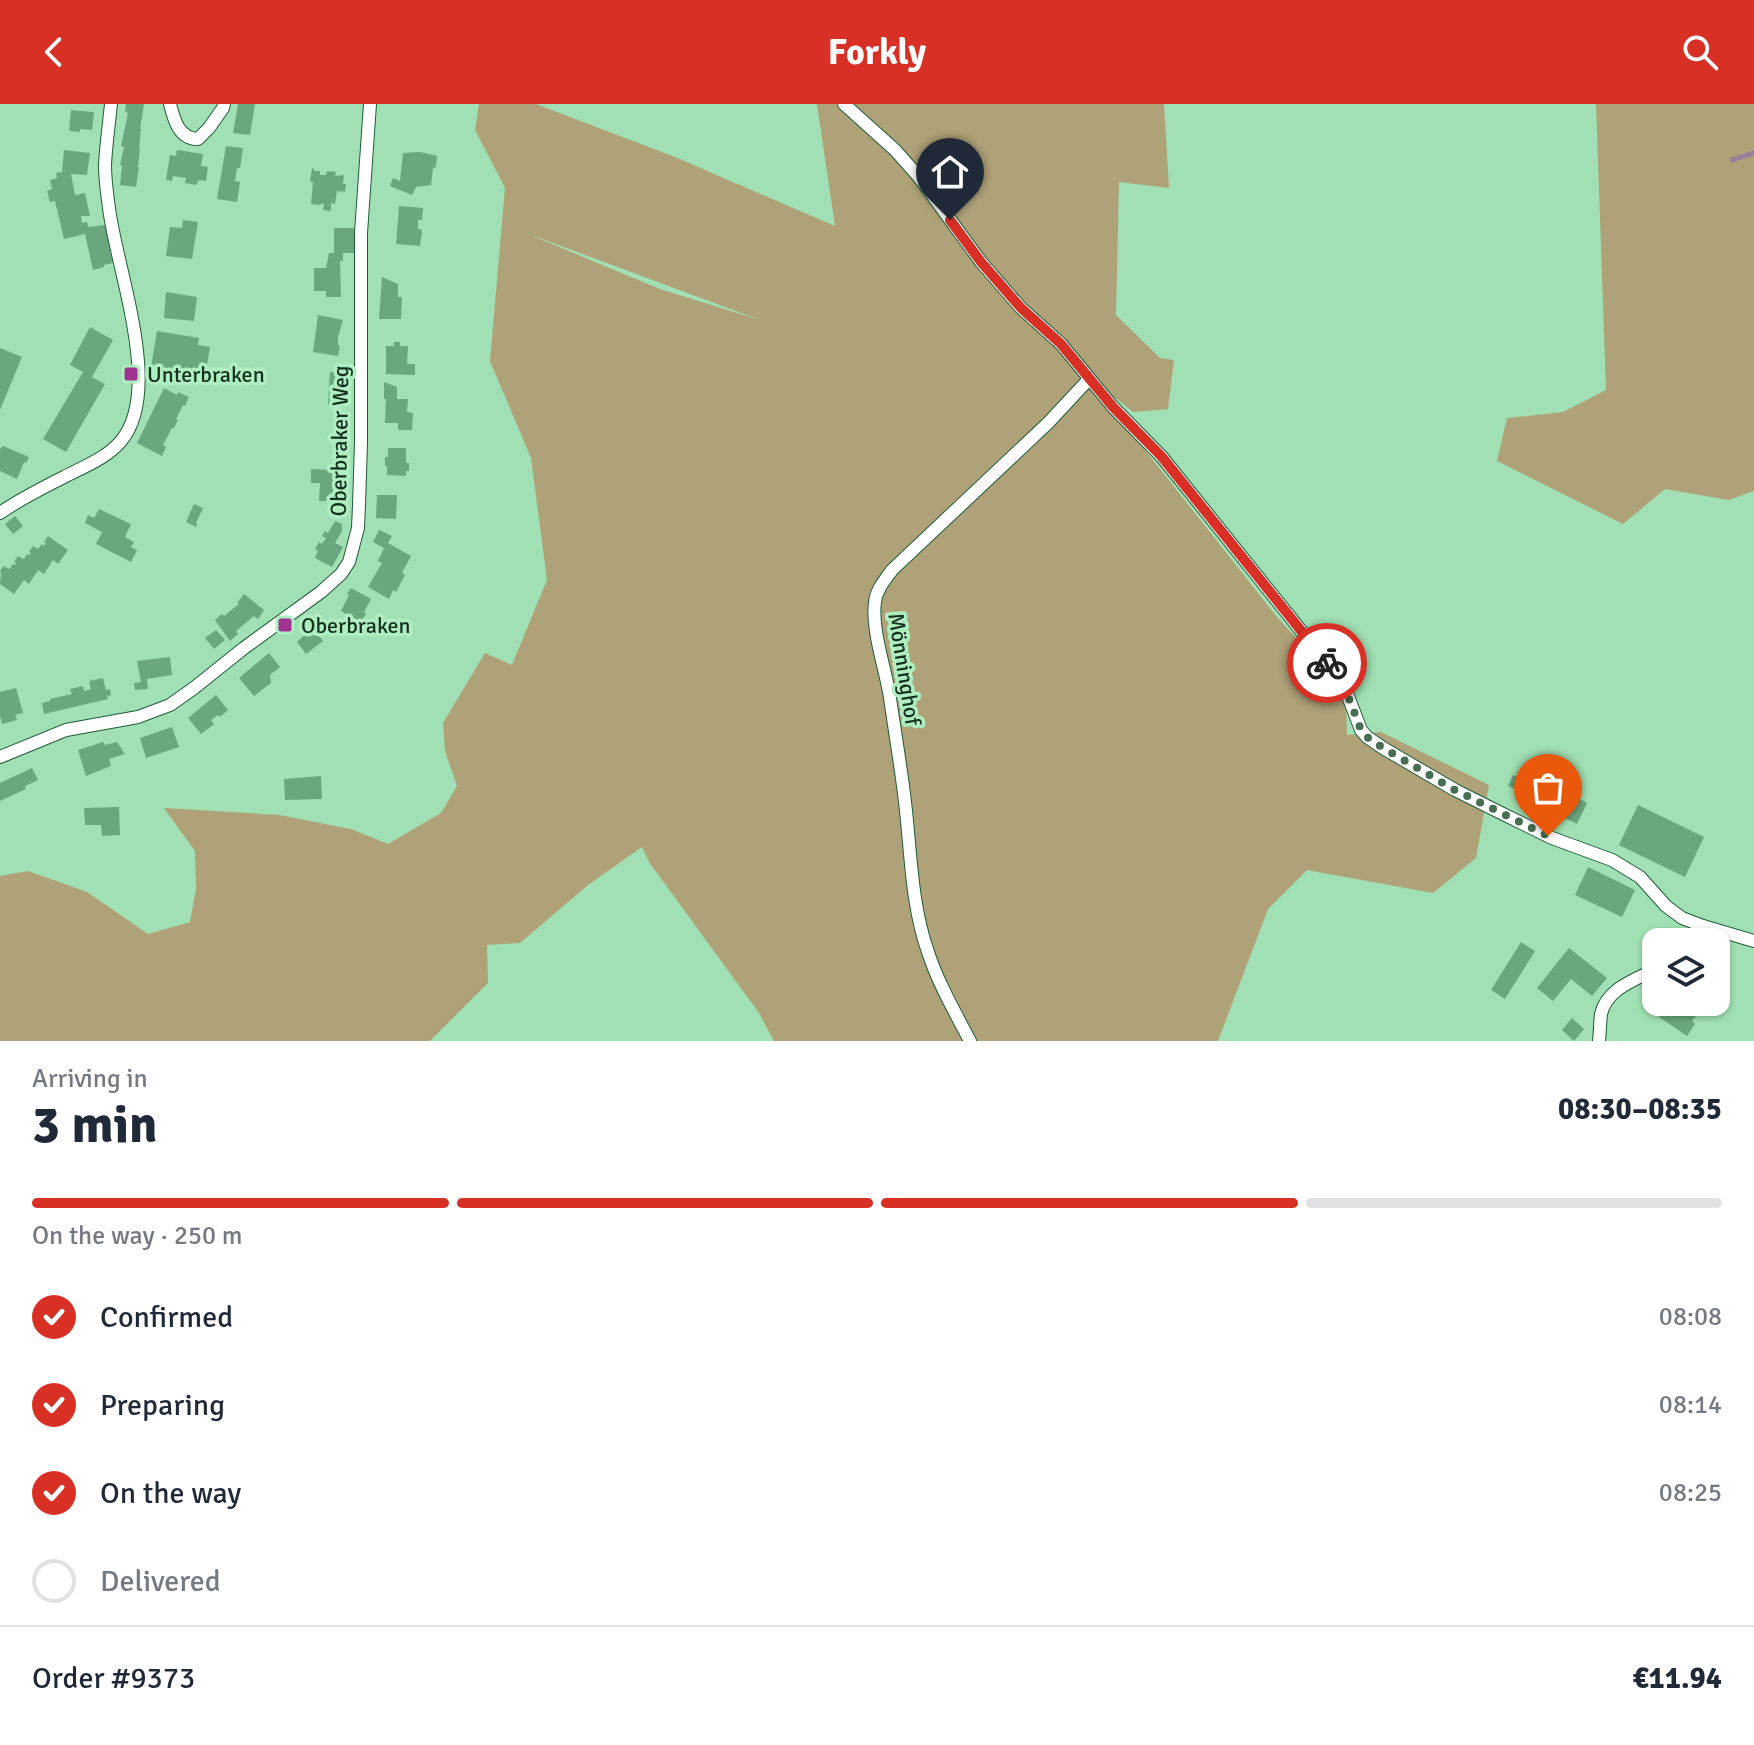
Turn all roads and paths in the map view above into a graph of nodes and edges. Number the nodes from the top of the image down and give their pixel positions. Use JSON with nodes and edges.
{"nodes":[{"id":1,"x":111,"y":104,"type":"edge"},
{"id":2,"x":170,"y":104,"type":"edge"},
{"id":3,"x":224,"y":104,"type":"edge"},
{"id":4,"x":370,"y":104,"type":"edge"},
{"id":5,"x":844,"y":104,"type":"edge"},
{"id":6,"x":1089,"y":379,"type":"junction"},
{"id":7,"x":0,"y":513,"type":"edge"},
{"id":8,"x":0,"y":757,"type":"edge"},
{"id":9,"x":1703,"y":926,"type":"joint"},
{"id":10,"x":1754,"y":941,"type":"edge"},
{"id":11,"x":1642,"y":975,"type":"edge"},
{"id":12,"x":970,"y":1041,"type":"edge"},
{"id":13,"x":1599,"y":1041,"type":"edge"}],
"edges":[{"from":1,"to":7,"type":"street"},
{"from":2,"to":3,"type":"street"},
{"from":4,"to":8,"type":"street","name":"Oberbraker Weg"},
{"from":5,"to":6,"type":"street"},
{"from":6,"to":9,"type":"street"},
{"from":6,"to":12,"type":"street","name":"Mönninghof"},
{"from":9,"to":10,"type":"street"},
{"from":11,"to":13,"type":"street"}]}
